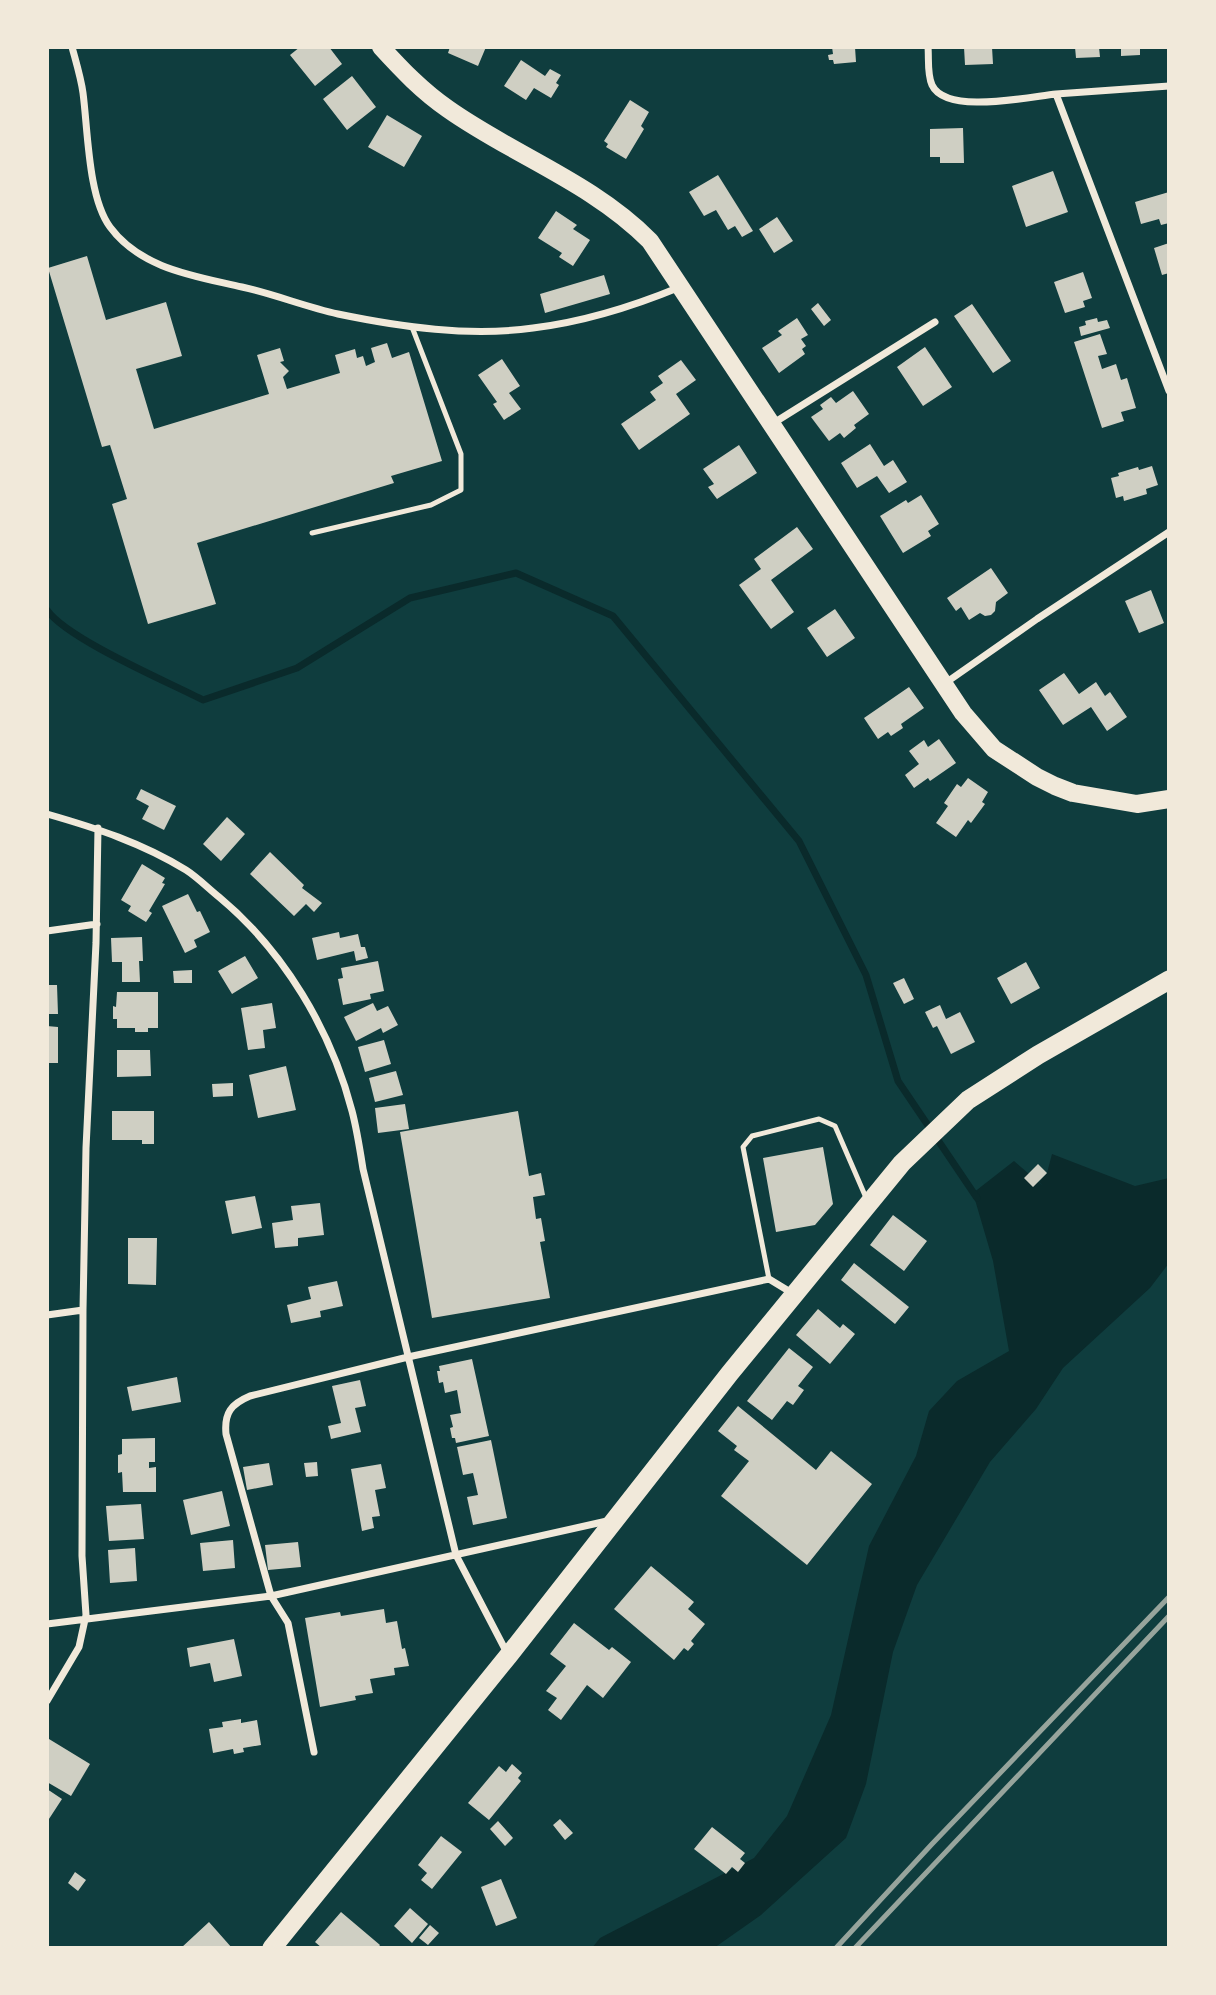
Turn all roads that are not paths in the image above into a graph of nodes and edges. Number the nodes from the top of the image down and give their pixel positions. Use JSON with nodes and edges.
{"nodes":[{"id":1,"x":72,"y":47,"type":"edge"},
{"id":2,"x":381,"y":47,"type":"edge"},
{"id":3,"x":928,"y":47,"type":"edge"},
{"id":4,"x":1169,"y":86,"type":"edge"},
{"id":5,"x":1056,"y":94,"type":"junction"},
{"id":6,"x":681,"y":287,"type":"junction"},
{"id":7,"x":935,"y":322,"type":"dead end"},
{"id":8,"x":412,"y":327,"type":"junction"},
{"id":9,"x":1169,"y":391,"type":"edge"},
{"id":10,"x":772,"y":424,"type":"junction"},
{"id":11,"x":1169,"y":532,"type":"edge"},
{"id":12,"x":312,"y":533,"type":"dead end"},
{"id":13,"x":944,"y":685,"type":"junction"},
{"id":14,"x":1169,"y":799,"type":"edge"},
{"id":15,"x":47,"y":814,"type":"edge"},
{"id":16,"x":98,"y":828,"type":"junction"},
{"id":17,"x":97,"y":924,"type":"junction"},
{"id":18,"x":47,"y":931,"type":"edge"},
{"id":19,"x":1169,"y":980,"type":"edge"},
{"id":20,"x":869,"y":1203,"type":"junction"},
{"id":21,"x":769,"y":1279,"type":"junction"},
{"id":22,"x":794,"y":1295,"type":"junction"},
{"id":23,"x":83,"y":1310,"type":"junction"},
{"id":24,"x":47,"y":1315,"type":"edge"},
{"id":25,"x":408,"y":1357,"type":"junction"},
{"id":26,"x":615,"y":1519,"type":"junction"},
{"id":27,"x":456,"y":1556,"type":"junction"},
{"id":28,"x":271,"y":1596,"type":"junction"},
{"id":29,"x":86,"y":1620,"type":"junction"},
{"id":30,"x":47,"y":1623,"type":"edge"},
{"id":31,"x":509,"y":1655,"type":"junction"},
{"id":32,"x":47,"y":1701,"type":"edge"},
{"id":33,"x":314,"y":1752,"type":"dead end"},
{"id":34,"x":272,"y":1948,"type":"edge"}],
"edges":[{"from":1,"to":8,"type":"street"},
{"from":2,"to":6,"type":"main road"},
{"from":3,"to":5,"type":"street"},
{"from":4,"to":5,"type":"street"},
{"from":5,"to":9,"type":"street"},
{"from":6,"to":8,"type":"street"},
{"from":6,"to":10,"type":"main road"},
{"from":7,"to":10,"type":"street"},
{"from":8,"to":12,"type":"lane"},
{"from":10,"to":13,"type":"main road"},
{"from":11,"to":13,"type":"street"},
{"from":13,"to":14,"type":"main road"},
{"from":15,"to":16,"type":"street"},
{"from":16,"to":17,"type":"street"},
{"from":16,"to":25,"type":"street"},
{"from":17,"to":18,"type":"street"},
{"from":17,"to":23,"type":"street"},
{"from":19,"to":20,"type":"highway"},
{"from":20,"to":21,"type":"lane"},
{"from":20,"to":22,"type":"highway"},
{"from":21,"to":22,"type":"street"},
{"from":21,"to":25,"type":"street"},
{"from":22,"to":26,"type":"highway"},
{"from":23,"to":24,"type":"street"},
{"from":23,"to":29,"type":"street"},
{"from":25,"to":27,"type":"street"},
{"from":25,"to":28,"type":"street"},
{"from":26,"to":27,"type":"street"},
{"from":26,"to":31,"type":"highway"},
{"from":27,"to":28,"type":"street"},
{"from":27,"to":31,"type":"street"},
{"from":28,"to":29,"type":"street"},
{"from":28,"to":33,"type":"street"},
{"from":29,"to":30,"type":"street"},
{"from":29,"to":32,"type":"street"},
{"from":31,"to":34,"type":"highway"}]}
